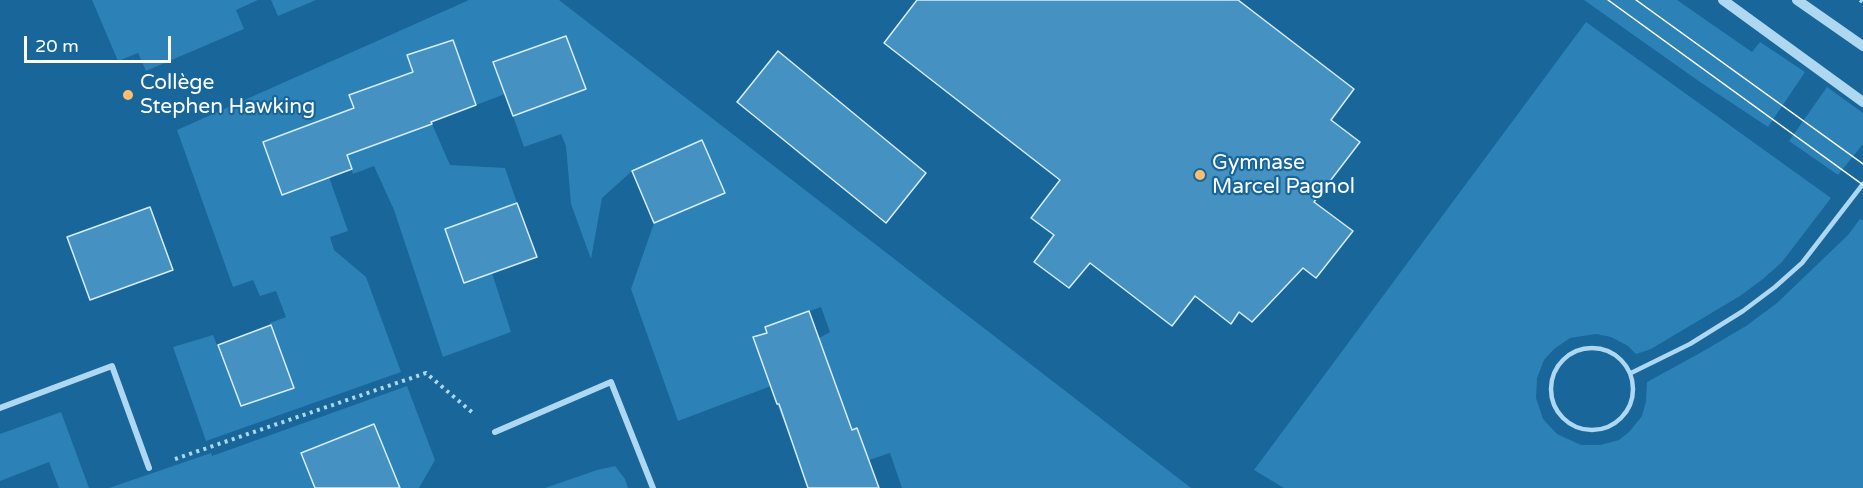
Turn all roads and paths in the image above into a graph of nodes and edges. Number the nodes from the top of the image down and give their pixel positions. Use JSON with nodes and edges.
{"nodes":[{"id":1,"x":1723,"y":0,"type":"edge"},
{"id":2,"x":1797,"y":0,"type":"edge"},
{"id":3,"x":1863,"y":46,"type":"edge"},
{"id":4,"x":1863,"y":102,"type":"edge"},
{"id":5,"x":1863,"y":184,"type":"edge"},
{"id":6,"x":1631,"y":373,"type":"junction"},
{"id":7,"x":0,"y":408,"type":"edge"},
{"id":8,"x":495,"y":432,"type":"joint"},
{"id":9,"x":149,"y":468,"type":"joint"},
{"id":10,"x":653,"y":488,"type":"edge"}],
"edges":[{"from":1,"to":4,"type":"street"},
{"from":2,"to":3,"type":"street"},
{"from":5,"to":6,"type":"lane"},
{"from":6,"to":6,"type":"lane"},
{"from":7,"to":9,"type":"street"},
{"from":8,"to":9,"type":"path"},
{"from":8,"to":10,"type":"street"}]}
